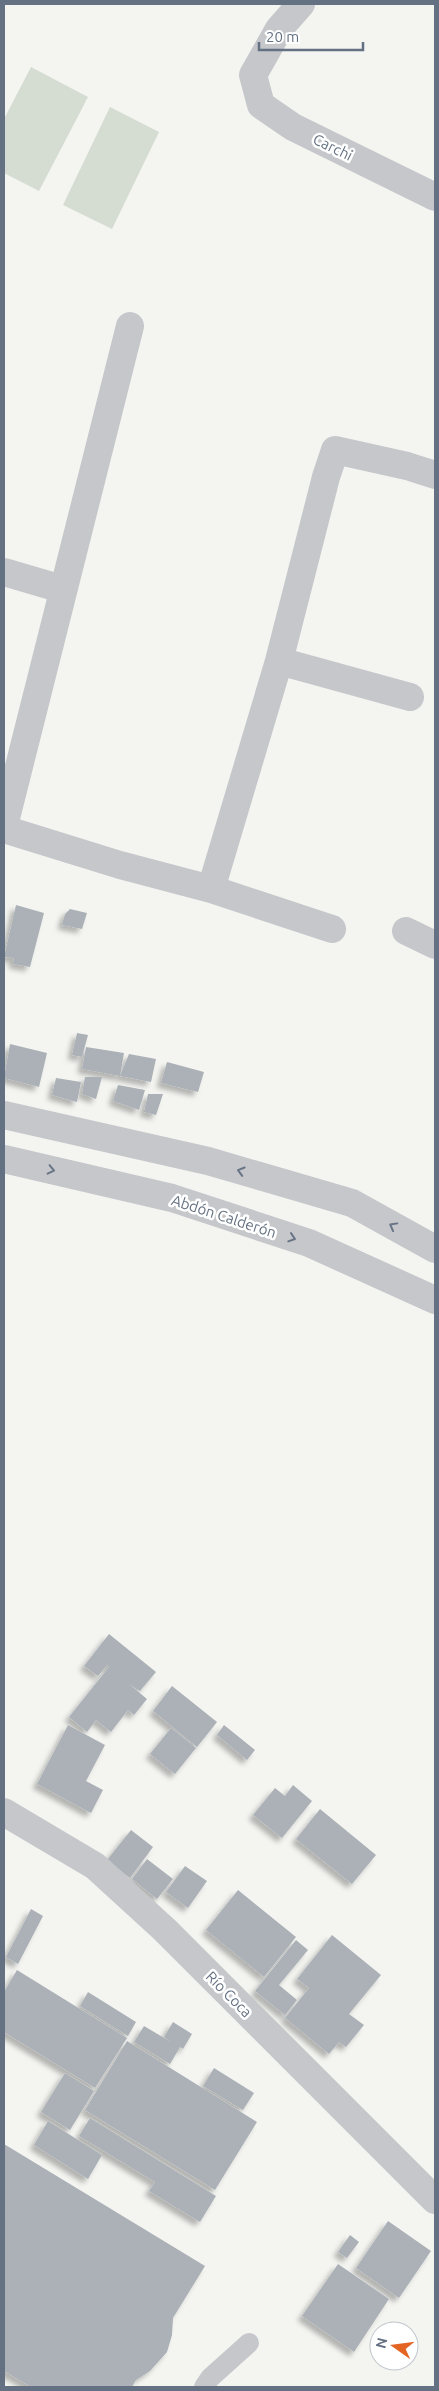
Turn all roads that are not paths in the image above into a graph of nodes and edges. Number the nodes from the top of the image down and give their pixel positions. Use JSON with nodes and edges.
{"nodes":[{"id":1,"x":301,"y":4,"type":"edge"},
{"id":2,"x":435,"y":197,"type":"edge"},
{"id":3,"x":130,"y":326,"type":"dead end"},
{"id":4,"x":435,"y":475,"type":"edge"},
{"id":5,"x":4,"y":572,"type":"edge"},
{"id":6,"x":62,"y":588,"type":"junction"},
{"id":7,"x":279,"y":661,"type":"junction"},
{"id":8,"x":410,"y":696,"type":"dead end"},
{"id":9,"x":8,"y":791,"type":"edge"},
{"id":10,"x":4,"y":827,"type":"edge"},
{"id":11,"x":211,"y":889,"type":"junction"},
{"id":12,"x":332,"y":929,"type":"dead end"},
{"id":13,"x":406,"y":931,"type":"dead end"},
{"id":14,"x":435,"y":945,"type":"edge"},
{"id":15,"x":4,"y":1115,"type":"edge"},
{"id":16,"x":4,"y":1158,"type":"edge"},
{"id":17,"x":435,"y":1249,"type":"edge"},
{"id":18,"x":435,"y":1300,"type":"edge"},
{"id":19,"x":4,"y":1812,"type":"edge"},
{"id":20,"x":435,"y":2200,"type":"edge"},
{"id":21,"x":248,"y":2343,"type":"dead end"},
{"id":22,"x":204,"y":2387,"type":"edge"}],
"edges":[{"from":1,"to":2,"type":"street","name":"Carchi"},
{"from":3,"to":6,"type":"street"},
{"from":4,"to":7,"type":"street"},
{"from":5,"to":6,"type":"street"},
{"from":6,"to":9,"type":"street"},
{"from":7,"to":8,"type":"street"},
{"from":7,"to":11,"type":"street"},
{"from":9,"to":10,"type":"street"},
{"from":10,"to":11,"type":"street"},
{"from":11,"to":12,"type":"street"},
{"from":13,"to":14,"type":"street"},
{"from":17,"to":15,"type":"street","one_way":true},
{"from":16,"to":18,"type":"street","name":"Abdón Calderón","one_way":true},
{"from":19,"to":20,"type":"street","name":"Río Coca"},
{"from":21,"to":22,"type":"lane"}]}
